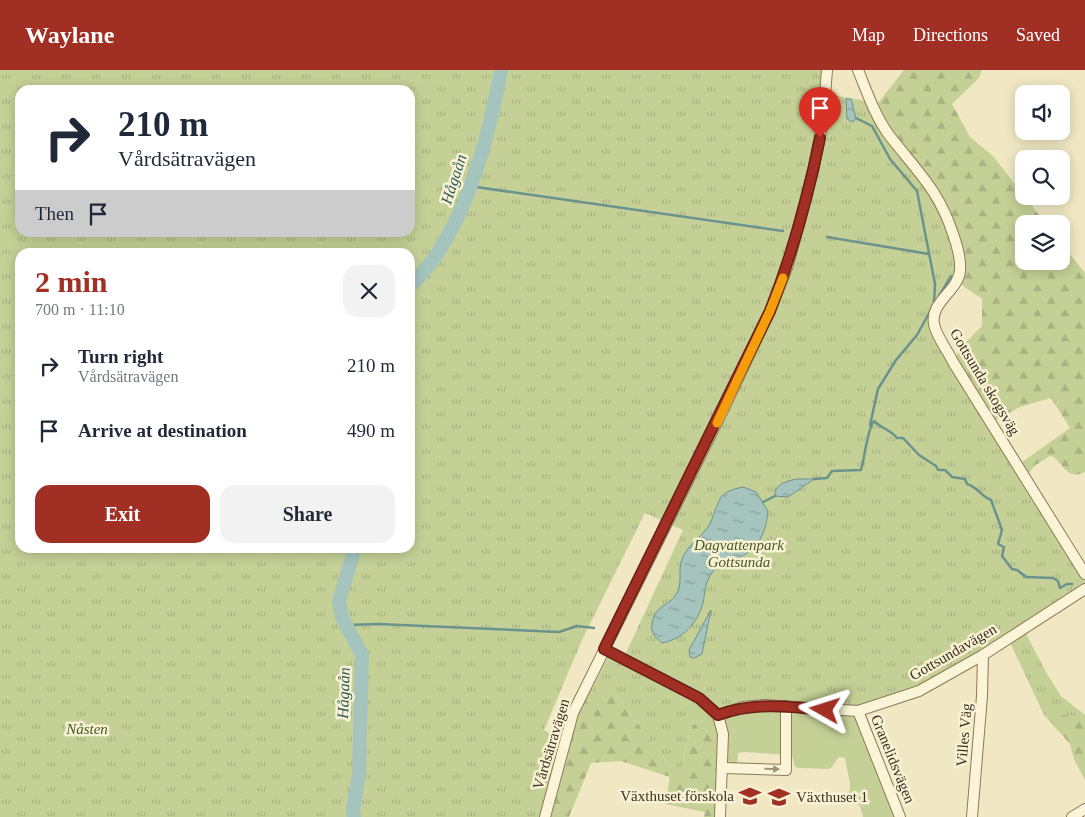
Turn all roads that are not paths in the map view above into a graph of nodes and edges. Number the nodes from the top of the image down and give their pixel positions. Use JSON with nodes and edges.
{"nodes":[{"id":1,"x":827,"y":70,"type":"edge"},
{"id":2,"x":858,"y":70,"type":"edge"},
{"id":3,"x":1085,"y":574,"type":"edge"},
{"id":4,"x":1085,"y":589,"type":"edge"},
{"id":5,"x":604,"y":649,"type":"junction"},
{"id":6,"x":983,"y":655,"type":"junction"},
{"id":7,"x":786,"y":706,"type":"junction"},
{"id":8,"x":858,"y":711,"type":"junction"},
{"id":9,"x":718,"y":715,"type":"junction"},
{"id":10,"x":723,"y":768,"type":"junction"},
{"id":11,"x":1085,"y":809,"type":"edge"},
{"id":12,"x":545,"y":817,"type":"edge"},
{"id":13,"x":720,"y":817,"type":"edge"},
{"id":14,"x":900,"y":817,"type":"edge"},
{"id":15,"x":972,"y":817,"type":"edge"},
{"id":16,"x":1072,"y":817,"type":"edge"}],
"edges":[{"from":1,"to":5,"type":"street","name":"Vårdsätravägen"},
{"from":2,"to":3,"type":"street","name":"Gottsunda skogsväg"},
{"from":4,"to":6,"type":"street","name":"Gottsundavägen"},
{"from":5,"to":9,"type":"street"},
{"from":5,"to":12,"type":"street","name":"Vårdsätravägen"},
{"from":6,"to":8,"type":"street","name":"Gottsundavägen"},
{"from":6,"to":15,"type":"street","name":"Villes Väg"},
{"from":7,"to":8,"type":"street","name":"Gottsundavägen"},
{"from":7,"to":9,"type":"street","name":"Gottsundavägen"},
{"from":10,"to":7,"type":"street","one_way":true},
{"from":8,"to":14,"type":"street","name":"Granelidsvägen"},
{"from":9,"to":10,"type":"street"},
{"from":10,"to":13,"type":"street"},
{"from":11,"to":16,"type":"street"}]}
